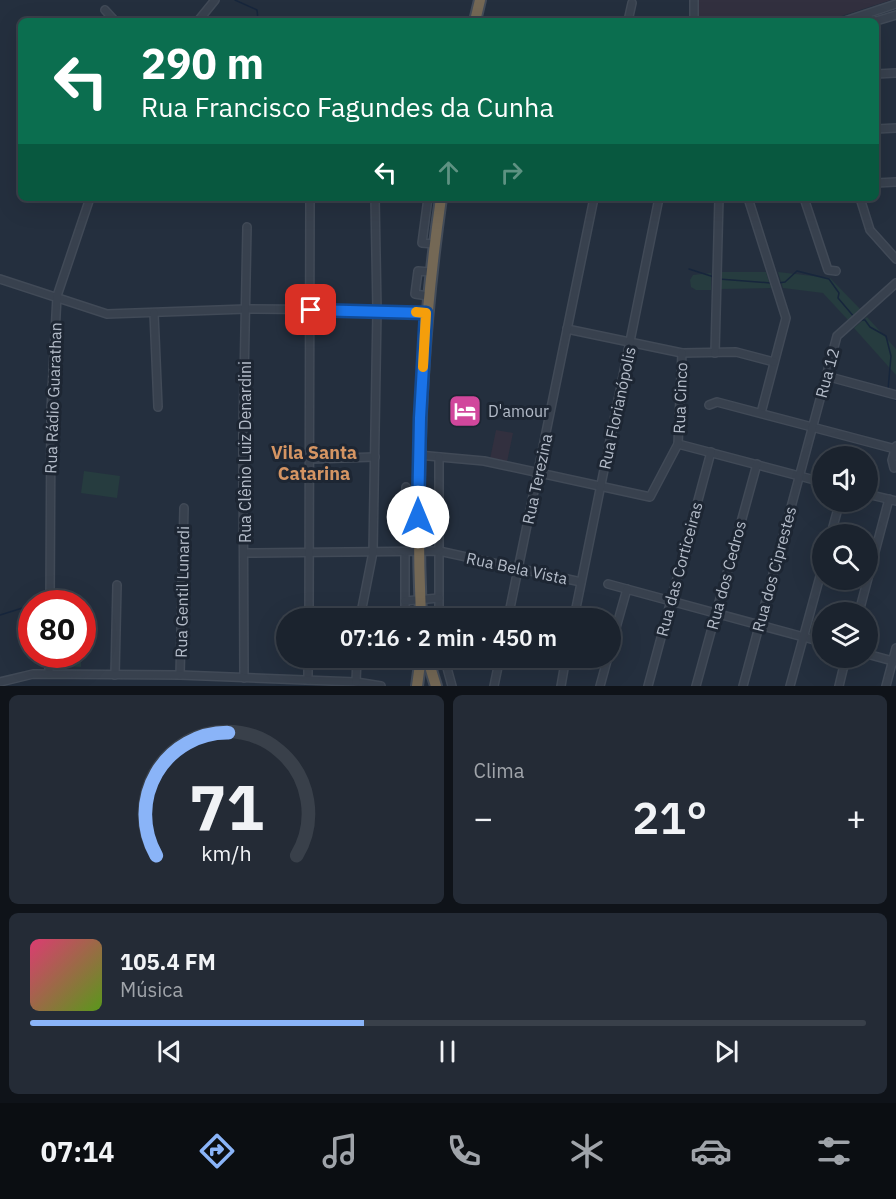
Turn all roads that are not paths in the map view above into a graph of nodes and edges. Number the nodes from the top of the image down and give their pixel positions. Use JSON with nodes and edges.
{"nodes":[{"id":1,"x":215,"y":0,"type":"edge"},
{"id":2,"x":480,"y":0,"type":"edge"},
{"id":3,"x":694,"y":0,"type":"edge"},
{"id":4,"x":632,"y":3,"type":"dead end"},
{"id":5,"x":896,"y":4,"type":"edge"},
{"id":6,"x":105,"y":10,"type":"dead end"},
{"id":7,"x":896,"y":15,"type":"edge"},
{"id":8,"x":112,"y":18,"type":"edge"},
{"id":9,"x":200,"y":18,"type":"edge"},
{"id":10,"x":476,"y":18,"type":"edge"},
{"id":11,"x":629,"y":18,"type":"edge"},
{"id":12,"x":694,"y":18,"type":"edge"},
{"id":13,"x":854,"y":18,"type":"edge"},
{"id":14,"x":879,"y":20,"type":"edge"},
{"id":15,"x":896,"y":73,"type":"edge"},
{"id":16,"x":879,"y":74,"type":"edge"},
{"id":17,"x":896,"y":128,"type":"edge"},
{"id":18,"x":879,"y":129,"type":"edge"},
{"id":19,"x":896,"y":182,"type":"edge"},
{"id":20,"x":879,"y":183,"type":"edge"},
{"id":21,"x":89,"y":201,"type":"edge"},
{"id":22,"x":310,"y":201,"type":"edge"},
{"id":23,"x":375,"y":201,"type":"edge"},
{"id":24,"x":428,"y":201,"type":"edge"},
{"id":25,"x":441,"y":201,"type":"edge"},
{"id":26,"x":593,"y":201,"type":"edge"},
{"id":27,"x":658,"y":201,"type":"edge"},
{"id":28,"x":719,"y":201,"type":"edge"},
{"id":29,"x":749,"y":201,"type":"edge"},
{"id":30,"x":805,"y":201,"type":"edge"},
{"id":31,"x":861,"y":201,"type":"edge"},
{"id":32,"x":426,"y":214,"type":"junction"},
{"id":33,"x":438,"y":217,"type":"junction"},
{"id":34,"x":247,"y":227,"type":"dead end"},
{"id":35,"x":434,"y":244,"type":"junction"},
{"id":36,"x":896,"y":259,"type":"edge"},
{"id":37,"x":837,"y":271,"type":"dead end"},
{"id":38,"x":0,"y":279,"type":"edge"},
{"id":39,"x":896,"y":283,"type":"edge"},
{"id":40,"x":57,"y":296,"type":"junction"},
{"id":41,"x":246,"y":309,"type":"junction"},
{"id":42,"x":311,"y":310,"type":"junction"},
{"id":43,"x":377,"y":310,"type":"junction"},
{"id":44,"x":154,"y":313,"type":"junction"},
{"id":45,"x":426,"y":313,"type":"junction"},
{"id":46,"x":567,"y":329,"type":"junction"},
{"id":47,"x":631,"y":342,"type":"junction"},
{"id":48,"x":682,"y":353,"type":"junction"},
{"id":49,"x":715,"y":353,"type":"junction"},
{"id":50,"x":774,"y":362,"type":"junction"},
{"id":51,"x":826,"y":376,"type":"junction"},
{"id":52,"x":896,"y":395,"type":"edge"},
{"id":53,"x":709,"y":405,"type":"dead end"},
{"id":54,"x":158,"y":407,"type":"dead end"},
{"id":55,"x":761,"y":413,"type":"junction"},
{"id":56,"x":812,"y":427,"type":"junction"},
{"id":57,"x":678,"y":444,"type":"junction"},
{"id":58,"x":896,"y":448,"type":"edge"},
{"id":59,"x":711,"y":452,"type":"junction"},
{"id":60,"x":805,"y":452,"type":"joint"},
{"id":61,"x":418,"y":455,"type":"junction"},
{"id":62,"x":375,"y":457,"type":"junction"},
{"id":63,"x":439,"y":457,"type":"junction"},
{"id":64,"x":311,"y":459,"type":"junction"},
{"id":65,"x":757,"y":464,"type":"junction"},
{"id":66,"x":894,"y":468,"type":"dead end"},
{"id":67,"x":538,"y":474,"type":"junction"},
{"id":68,"x":800,"y":476,"type":"junction"},
{"id":69,"x":812,"y":479,"type":"edge"},
{"id":70,"x":406,"y":487,"type":"dead end"},
{"id":71,"x":600,"y":488,"type":"junction"},
{"id":72,"x":418,"y":500,"type":"junction"},
{"id":73,"x":892,"y":500,"type":"edge"},
{"id":74,"x":184,"y":508,"type":"dead end"},
{"id":75,"x":439,"y":551,"type":"junction"},
{"id":76,"x":373,"y":552,"type":"junction"},
{"id":77,"x":405,"y":552,"type":"junction"},
{"id":78,"x":418,"y":552,"type":"junction"},
{"id":79,"x":246,"y":553,"type":"junction"},
{"id":80,"x":309,"y":553,"type":"junction"},
{"id":81,"x":518,"y":568,"type":"junction"},
{"id":82,"x":581,"y":582,"type":"junction"},
{"id":83,"x":608,"y":584,"type":"dead end"},
{"id":84,"x":117,"y":585,"type":"dead end"},
{"id":85,"x":627,"y":589,"type":"junction"},
{"id":86,"x":50,"y":590,"type":"edge"},
{"id":87,"x":816,"y":590,"type":"edge"},
{"id":88,"x":420,"y":600,"type":"junction"},
{"id":89,"x":405,"y":601,"type":"junction"},
{"id":90,"x":671,"y":601,"type":"junction"},
{"id":91,"x":862,"y":602,"type":"edge"},
{"id":92,"x":309,"y":608,"type":"edge"},
{"id":93,"x":362,"y":608,"type":"edge"},
{"id":94,"x":405,"y":608,"type":"edge"},
{"id":95,"x":420,"y":608,"type":"edge"},
{"id":96,"x":510,"y":608,"type":"edge"},
{"id":97,"x":576,"y":608,"type":"edge"},
{"id":98,"x":621,"y":610,"type":"edge"},
{"id":99,"x":716,"y":613,"type":"junction"},
{"id":100,"x":759,"y":625,"type":"junction"},
{"id":101,"x":804,"y":637,"type":"junction"},
{"id":102,"x":812,"y":639,"type":"edge"},
{"id":103,"x":896,"y":648,"type":"edge"},
{"id":104,"x":878,"y":657,"type":"edge"},
{"id":105,"x":894,"y":661,"type":"edge"},
{"id":106,"x":49,"y":668,"type":"edge"},
{"id":107,"x":308,"y":668,"type":"edge"},
{"id":108,"x":357,"y":668,"type":"edge"},
{"id":109,"x":420,"y":668,"type":"edge"},
{"id":110,"x":430,"y":668,"type":"edge"},
{"id":111,"x":447,"y":668,"type":"edge"},
{"id":112,"x":498,"y":668,"type":"edge"},
{"id":113,"x":564,"y":668,"type":"edge"},
{"id":114,"x":605,"y":668,"type":"edge"},
{"id":115,"x":843,"y":668,"type":"edge"},
{"id":116,"x":49,"y":674,"type":"junction"},
{"id":117,"x":115,"y":675,"type":"junction"},
{"id":118,"x":180,"y":675,"type":"junction"},
{"id":119,"x":192,"y":676,"type":"junction"},
{"id":120,"x":226,"y":677,"type":"junction"},
{"id":121,"x":244,"y":678,"type":"junction"},
{"id":122,"x":308,"y":680,"type":"junction"},
{"id":123,"x":2,"y":682,"type":"edge"},
{"id":124,"x":356,"y":682,"type":"junction"},
{"id":125,"x":192,"y":686,"type":"edge"},
{"id":126,"x":226,"y":686,"type":"edge"},
{"id":127,"x":381,"y":686,"type":"edge"},
{"id":128,"x":419,"y":686,"type":"edge"},
{"id":129,"x":430,"y":686,"type":"edge"},
{"id":130,"x":436,"y":686,"type":"edge"},
{"id":131,"x":452,"y":686,"type":"edge"},
{"id":132,"x":494,"y":686,"type":"edge"},
{"id":133,"x":561,"y":686,"type":"edge"},
{"id":134,"x":600,"y":686,"type":"edge"},
{"id":135,"x":648,"y":686,"type":"edge"},
{"id":136,"x":696,"y":686,"type":"edge"},
{"id":137,"x":743,"y":686,"type":"edge"},
{"id":138,"x":790,"y":686,"type":"edge"},
{"id":139,"x":839,"y":686,"type":"edge"},
{"id":140,"x":886,"y":686,"type":"edge"}],
"edges":[{"from":1,"to":9,"type":"street"},
{"from":2,"to":10,"type":"highway"},
{"from":3,"to":12,"type":"street"},
{"from":4,"to":11,"type":"street"},
{"from":5,"to":13,"type":"street"},
{"from":6,"to":8,"type":"street"},
{"from":7,"to":14,"type":"street"},
{"from":15,"to":16,"type":"street"},
{"from":17,"to":18,"type":"street"},
{"from":19,"to":20,"type":"street"},
{"from":21,"to":40,"type":"street","name":"Rua Rádio Guarathan"},
{"from":22,"to":42,"type":"street"},
{"from":23,"to":43,"type":"street"},
{"from":24,"to":32,"type":"street"},
{"from":25,"to":33,"type":"highway"},
{"from":26,"to":46,"type":"street","name":"Rua Terezina"},
{"from":27,"to":47,"type":"street","name":"Rua Florianópolis"},
{"from":28,"to":49,"type":"street"},
{"from":29,"to":50,"type":"street"},
{"from":30,"to":37,"type":"street"},
{"from":31,"to":36,"type":"street"},
{"from":32,"to":33,"type":"street"},
{"from":32,"to":35,"type":"street"},
{"from":33,"to":35,"type":"highway"},
{"from":34,"to":41,"type":"street","name":"Rua Clênio Luiz Denardini"},
{"from":35,"to":45,"type":"highway"},
{"from":38,"to":40,"type":"street"},
{"from":39,"to":51,"type":"street","name":"Rua 12"},
{"from":40,"to":44,"type":"street"},
{"from":40,"to":86,"type":"street","name":"Rua Rádio Guarathan"},
{"from":41,"to":42,"type":"street"},
{"from":41,"to":44,"type":"street"},
{"from":41,"to":79,"type":"street","name":"Rua Clênio Luiz Denardini"},
{"from":42,"to":43,"type":"street"},
{"from":42,"to":64,"type":"street"},
{"from":43,"to":45,"type":"street"},
{"from":43,"to":62,"type":"street"},
{"from":44,"to":54,"type":"street"},
{"from":45,"to":61,"type":"highway"},
{"from":46,"to":47,"type":"street"},
{"from":46,"to":67,"type":"street","name":"Rua Terezina"},
{"from":47,"to":48,"type":"street"},
{"from":47,"to":71,"type":"street","name":"Rua Florianópolis"},
{"from":48,"to":49,"type":"street"},
{"from":48,"to":57,"type":"street","name":"Rua Cinco"},
{"from":49,"to":50,"type":"street"},
{"from":50,"to":55,"type":"street"},
{"from":51,"to":52,"type":"street"},
{"from":51,"to":56,"type":"street","name":"Rua 12"},
{"from":53,"to":55,"type":"street"},
{"from":55,"to":56,"type":"street"},
{"from":56,"to":58,"type":"street"},
{"from":56,"to":60,"type":"street","name":"Rua 12"},
{"from":57,"to":59,"type":"street"},
{"from":57,"to":71,"type":"street"},
{"from":58,"to":66,"type":"street"},
{"from":59,"to":65,"type":"street"},
{"from":59,"to":90,"type":"street","name":"Rua das Corticeiras"},
{"from":60,"to":68,"type":"street","name":"Rua dos Ciprestes"},
{"from":61,"to":63,"type":"street"},
{"from":61,"to":72,"type":"highway"},
{"from":62,"to":64,"type":"street"},
{"from":62,"to":76,"type":"street"},
{"from":63,"to":67,"type":"street"},
{"from":63,"to":75,"type":"street"},
{"from":64,"to":80,"type":"street"},
{"from":65,"to":68,"type":"street"},
{"from":65,"to":99,"type":"street","name":"Rua dos Cedros"},
{"from":67,"to":71,"type":"street"},
{"from":67,"to":81,"type":"street","name":"Rua Terezina"},
{"from":68,"to":69,"type":"street"},
{"from":68,"to":100,"type":"street","name":"Rua dos Ciprestes"},
{"from":70,"to":72,"type":"street"},
{"from":71,"to":82,"type":"street","name":"Rua Florianópolis"},
{"from":72,"to":78,"type":"highway"},
{"from":73,"to":91,"type":"street"},
{"from":74,"to":118,"type":"street","name":"Rua Gentil Lunardi"},
{"from":75,"to":78,"type":"street","name":"Rua Bela Vista"},
{"from":75,"to":81,"type":"street","name":"Rua Bela Vista"},
{"from":75,"to":88,"type":"street"},
{"from":76,"to":77,"type":"street","name":"Rua Bela Vista"},
{"from":76,"to":80,"type":"street","name":"Rua Bela Vista"},
{"from":76,"to":93,"type":"street"},
{"from":77,"to":78,"type":"street","name":"Rua Bela Vista"},
{"from":77,"to":89,"type":"street"},
{"from":78,"to":88,"type":"highway"},
{"from":79,"to":80,"type":"street","name":"Rua Bela Vista"},
{"from":79,"to":121,"type":"street","name":"Rua Clênio Luiz Denardini"},
{"from":80,"to":92,"type":"street"},
{"from":81,"to":82,"type":"street","name":"Rua Bela Vista"},
{"from":81,"to":96,"type":"street","name":"Rua Terezina"},
{"from":82,"to":97,"type":"street","name":"Rua Florianópolis"},
{"from":83,"to":85,"type":"street"},
{"from":84,"to":117,"type":"street"},
{"from":85,"to":90,"type":"street"},
{"from":85,"to":98,"type":"street"},
{"from":87,"to":101,"type":"street"},
{"from":88,"to":89,"type":"street"},
{"from":88,"to":95,"type":"highway"},
{"from":89,"to":94,"type":"street"},
{"from":90,"to":99,"type":"street"},
{"from":90,"to":135,"type":"street","name":"Rua das Corticeiras"},
{"from":99,"to":100,"type":"street"},
{"from":99,"to":136,"type":"street","name":"Rua dos Cedros"},
{"from":100,"to":101,"type":"street"},
{"from":100,"to":137,"type":"street","name":"Rua dos Ciprestes"},
{"from":101,"to":102,"type":"street"},
{"from":101,"to":138,"type":"street"},
{"from":103,"to":105,"type":"street"},
{"from":104,"to":105,"type":"street"},
{"from":105,"to":140,"type":"street"},
{"from":106,"to":116,"type":"street"},
{"from":107,"to":122,"type":"street"},
{"from":108,"to":124,"type":"street"},
{"from":109,"to":128,"type":"highway"},
{"from":110,"to":130,"type":"highway"},
{"from":111,"to":131,"type":"street"},
{"from":112,"to":132,"type":"street"},
{"from":113,"to":133,"type":"street"},
{"from":114,"to":134,"type":"street"},
{"from":115,"to":139,"type":"street"},
{"from":116,"to":117,"type":"street"},
{"from":116,"to":123,"type":"street"},
{"from":117,"to":118,"type":"street"},
{"from":118,"to":119,"type":"street"},
{"from":119,"to":120,"type":"street"},
{"from":119,"to":125,"type":"street"},
{"from":120,"to":121,"type":"street"},
{"from":120,"to":126,"type":"street"},
{"from":121,"to":122,"type":"street"},
{"from":122,"to":124,"type":"street"},
{"from":124,"to":127,"type":"street"},
{"from":128,"to":129,"type":"highway"}]}
